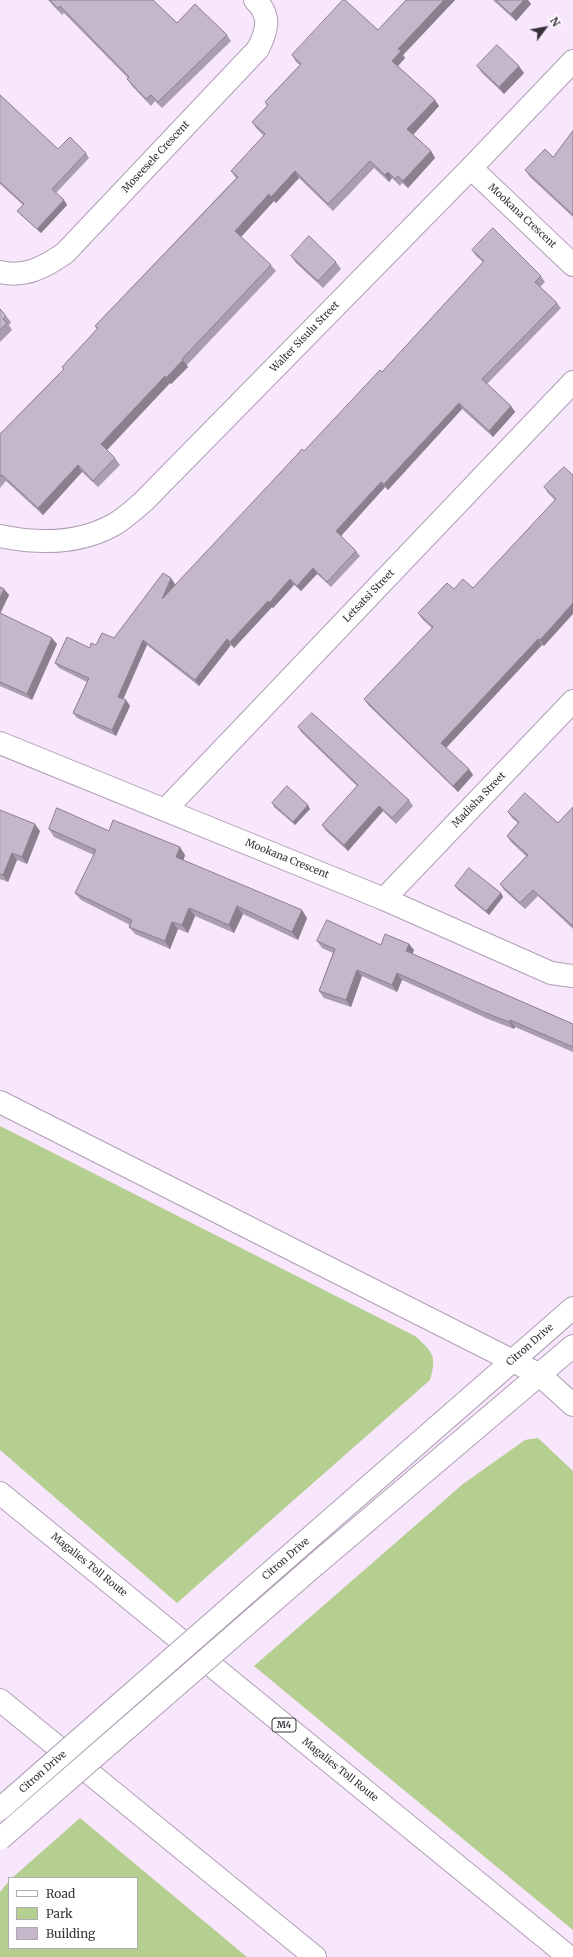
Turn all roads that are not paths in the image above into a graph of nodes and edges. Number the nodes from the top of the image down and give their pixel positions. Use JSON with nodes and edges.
{"nodes":[{"id":1,"x":255,"y":0,"type":"edge"},
{"id":2,"x":573,"y":61,"type":"edge"},
{"id":3,"x":471,"y":168,"type":"junction"},
{"id":4,"x":573,"y":265,"type":"edge"},
{"id":5,"x":0,"y":272,"type":"edge"},
{"id":6,"x":573,"y":382,"type":"edge"},
{"id":7,"x":0,"y":536,"type":"edge"},
{"id":8,"x":573,"y":700,"type":"edge"},
{"id":9,"x":0,"y":743,"type":"edge"},
{"id":10,"x":165,"y":810,"type":"junction"},
{"id":11,"x":384,"y":899,"type":"junction"},
{"id":12,"x":573,"y":976,"type":"edge"},
{"id":13,"x":0,"y":1102,"type":"edge"},
{"id":14,"x":573,"y":1308,"type":"edge"},
{"id":15,"x":573,"y":1346,"type":"edge"},
{"id":16,"x":513,"y":1361,"type":"junction"},
{"id":17,"x":540,"y":1375,"type":"junction"},
{"id":18,"x":573,"y":1404,"type":"edge"},
{"id":19,"x":0,"y":1492,"type":"edge"},
{"id":20,"x":0,"y":1700,"type":"edge"},
{"id":21,"x":0,"y":1809,"type":"edge"},
{"id":22,"x":0,"y":1840,"type":"edge"},
{"id":23,"x":315,"y":1957,"type":"edge"},
{"id":24,"x":569,"y":1957,"type":"edge"}],
"edges":[{"from":1,"to":5,"type":"main road","name":"Moseesele Crescent"},
{"from":2,"to":3,"type":"main road","name":"Walter Sisulu Street"},
{"from":3,"to":4,"type":"main road","name":"Mookana Crescent"},
{"from":3,"to":7,"type":"main road","name":"Walter Sisulu Street"},
{"from":6,"to":10,"type":"main road","name":"Letsatsi Street"},
{"from":8,"to":11,"type":"main road","name":"Madisha Street"},
{"from":9,"to":10,"type":"main road","name":"Mookana Crescent"},
{"from":10,"to":11,"type":"main road","name":"Mookana Crescent"},
{"from":11,"to":12,"type":"main road","name":"Mookana Crescent"},
{"from":13,"to":16,"type":"main road"},
{"from":14,"to":16,"type":"main road","name":"Citron Drive"},
{"from":15,"to":17,"type":"main road"},
{"from":16,"to":17,"type":"main road"},
{"from":16,"to":21,"type":"main road","name":"Citron Drive","bridge":true},
{"from":17,"to":18,"type":"main road"},
{"from":17,"to":22,"type":"main road","bridge":true},
{"from":19,"to":24,"type":"main road","name":"Magalies Toll Route","number":"M4"},
{"from":20,"to":23,"type":"main road"}]}
